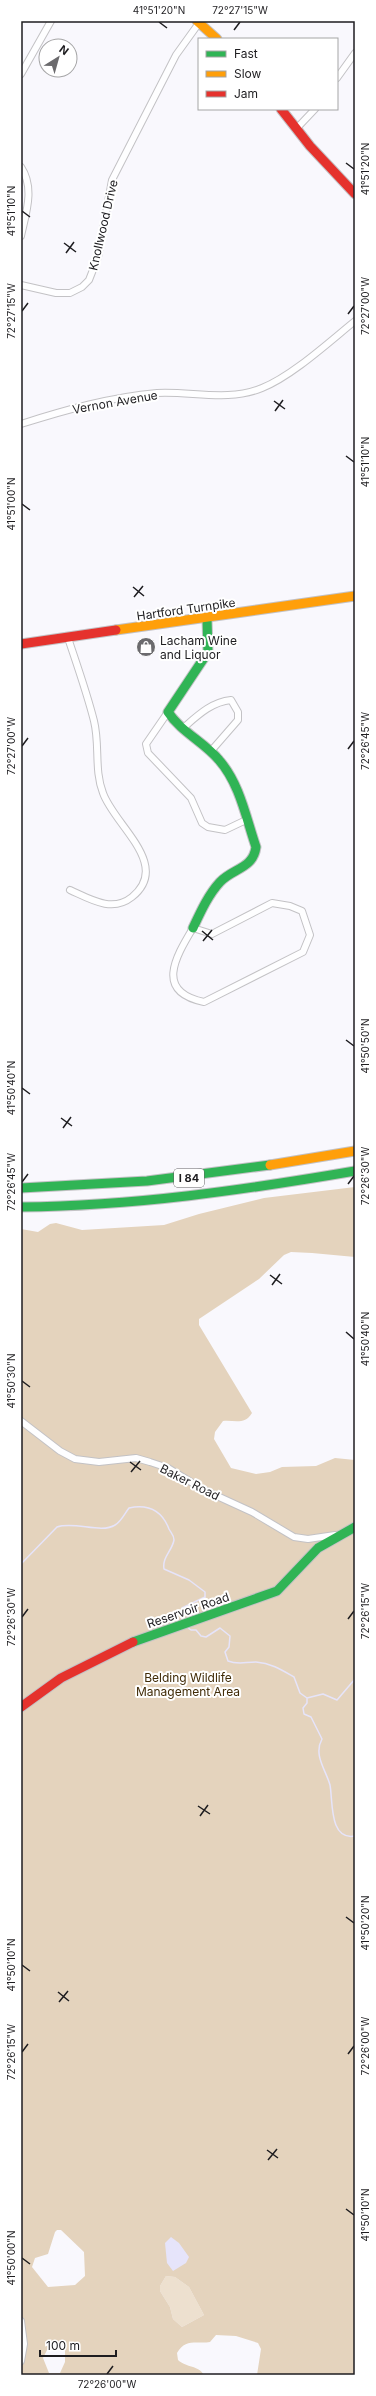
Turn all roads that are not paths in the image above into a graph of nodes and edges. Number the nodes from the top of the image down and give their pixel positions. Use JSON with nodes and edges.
{"nodes":[{"id":1,"x":51,"y":21,"type":"edge"},
{"id":2,"x":198,"y":22,"type":"edge"},
{"id":3,"x":216,"y":38,"type":"edge"},
{"id":4,"x":355,"y":53,"type":"edge"},
{"id":5,"x":21,"y":74,"type":"edge"},
{"id":6,"x":338,"y":77,"type":"edge"},
{"id":7,"x":282,"y":110,"type":"edge"},
{"id":8,"x":314,"y":110,"type":"edge"},
{"id":9,"x":297,"y":128,"type":"junction"},
{"id":10,"x":21,"y":167,"type":"edge"},
{"id":11,"x":355,"y":194,"type":"edge"},
{"id":12,"x":21,"y":236,"type":"edge"},
{"id":13,"x":21,"y":285,"type":"edge"},
{"id":14,"x":355,"y":321,"type":"edge"},
{"id":15,"x":21,"y":424,"type":"edge"},
{"id":16,"x":355,"y":596,"type":"edge"},
{"id":17,"x":207,"y":619,"type":"junction"},
{"id":18,"x":68,"y":638,"type":"junction"},
{"id":19,"x":21,"y":644,"type":"edge"},
{"id":20,"x":168,"y":712,"type":"junction"},
{"id":21,"x":182,"y":729,"type":"junction"},
{"id":22,"x":211,"y":751,"type":"junction"},
{"id":23,"x":246,"y":820,"type":"junction"},
{"id":24,"x":70,"y":890,"type":"dead end"},
{"id":25,"x":192,"y":928,"type":"junction"},
{"id":26,"x":355,"y":1151,"type":"edge"},
{"id":27,"x":355,"y":1171,"type":"edge"},
{"id":28,"x":21,"y":1188,"type":"edge"},
{"id":29,"x":21,"y":1207,"type":"edge"},
{"id":30,"x":21,"y":1421,"type":"edge"},
{"id":31,"x":355,"y":1527,"type":"edge"},
{"id":32,"x":338,"y":1534,"type":"junction"},
{"id":33,"x":21,"y":1707,"type":"edge"},
{"id":34,"x":21,"y":2321,"type":"edge"},
{"id":35,"x":21,"y":2361,"type":"edge"}],
"edges":[{"from":1,"to":5,"type":"street"},
{"from":2,"to":3,"type":"main road"},
{"from":2,"to":13,"type":"street","name":"Knollwood Drive"},
{"from":4,"to":6,"type":"street"},
{"from":7,"to":9,"type":"main road"},
{"from":8,"to":9,"type":"street"},
{"from":9,"to":11,"type":"main road"},
{"from":10,"to":12,"type":"street"},
{"from":14,"to":15,"type":"street","name":"Vernon Avenue"},
{"from":16,"to":17,"type":"main road","name":"Hartford Turnpike"},
{"from":17,"to":18,"type":"main road","name":"Hartford Turnpike"},
{"from":17,"to":20,"type":"main road"},
{"from":18,"to":19,"type":"main road","name":"Hartford Turnpike"},
{"from":18,"to":24,"type":"street"},
{"from":20,"to":21,"type":"main road"},
{"from":20,"to":23,"type":"street"},
{"from":21,"to":22,"type":"main road"},
{"from":21,"to":22,"type":"street"},
{"from":22,"to":23,"type":"main road"},
{"from":23,"to":25,"type":"main road"},
{"from":25,"to":25,"type":"street"},
{"from":26,"to":28,"type":"main road","number":"I 84"},
{"from":27,"to":29,"type":"main road","number":"I 84"},
{"from":30,"to":32,"type":"street","name":"Baker Road"},
{"from":31,"to":32,"type":"main road","name":"Reservoir Road"},
{"from":32,"to":33,"type":"main road","name":"Reservoir Road"},
{"from":34,"to":35,"type":"street"}]}
